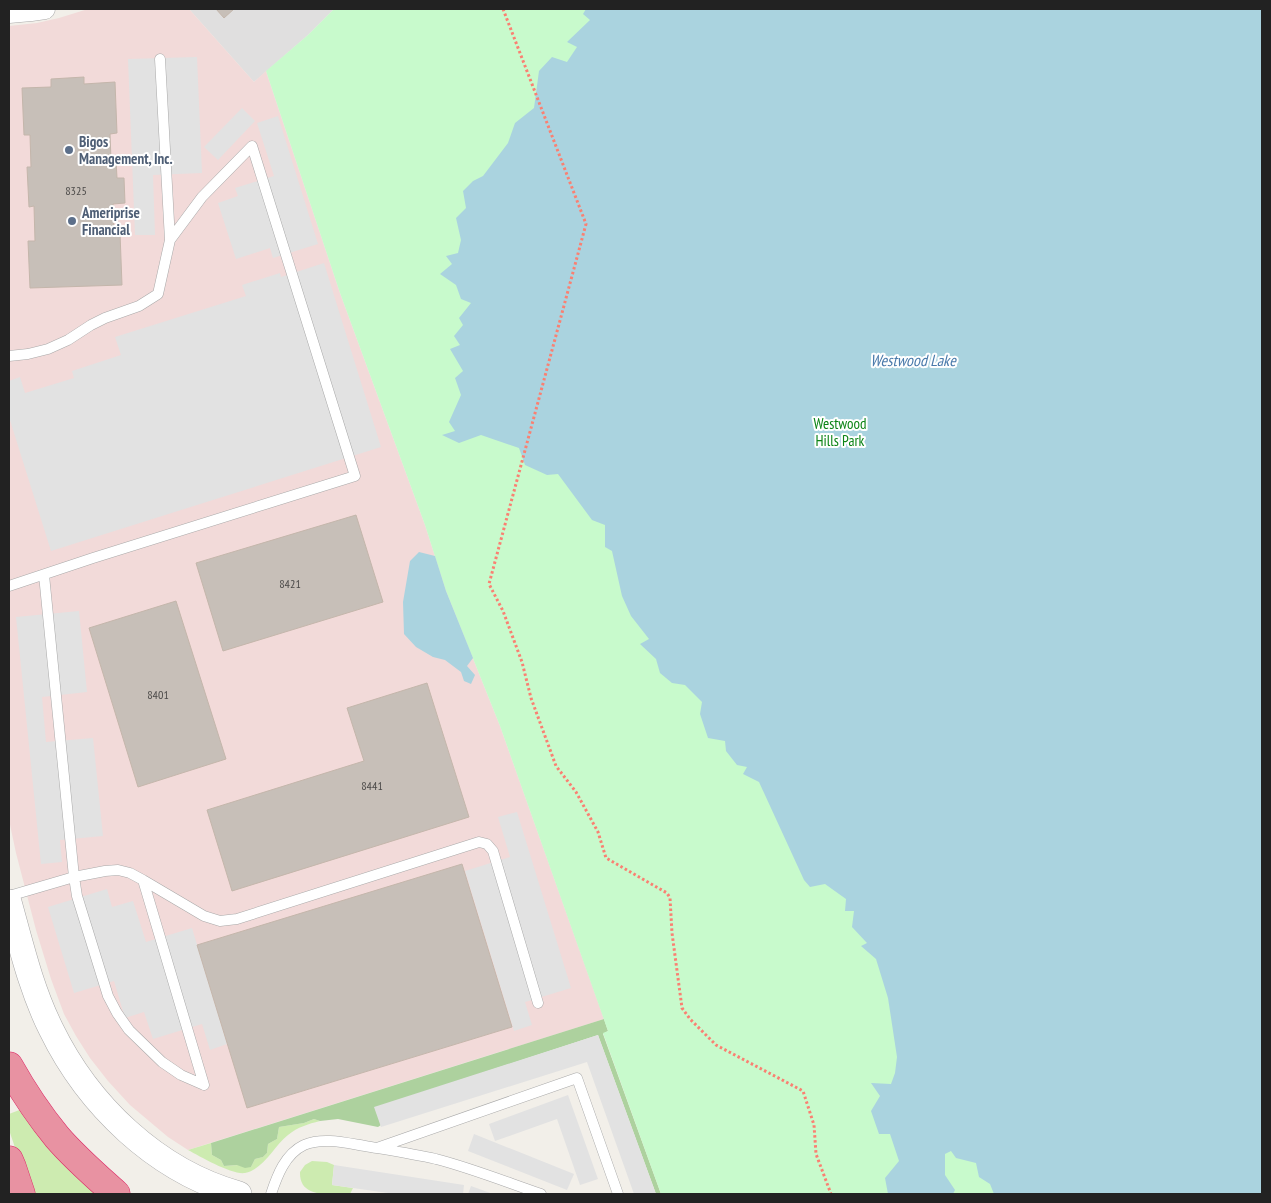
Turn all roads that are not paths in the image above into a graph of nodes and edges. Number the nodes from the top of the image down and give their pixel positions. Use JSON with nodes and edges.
{"nodes":[{"id":1,"x":46,"y":9,"type":"edge"},
{"id":2,"x":9,"y":13,"type":"edge"},
{"id":3,"x":160,"y":59,"type":"dead end"},
{"id":4,"x":170,"y":240,"type":"junction"},
{"id":5,"x":9,"y":356,"type":"edge"},
{"id":6,"x":44,"y":575,"type":"junction"},
{"id":7,"x":9,"y":586,"type":"edge"},
{"id":8,"x":74,"y":877,"type":"junction"},
{"id":9,"x":143,"y":880,"type":"junction"},
{"id":10,"x":9,"y":896,"type":"edge"},
{"id":11,"x":9,"y":902,"type":"edge"},
{"id":12,"x":538,"y":1003,"type":"dead end"},
{"id":13,"x":9,"y":1066,"type":"edge"},
{"id":14,"x":377,"y":1148,"type":"junction"},
{"id":15,"x":9,"y":1160,"type":"edge"},
{"id":16,"x":115,"y":1192,"type":"edge"},
{"id":17,"x":21,"y":1194,"type":"edge"},
{"id":18,"x":240,"y":1194,"type":"edge"},
{"id":19,"x":271,"y":1194,"type":"edge"},
{"id":20,"x":541,"y":1194,"type":"edge"},
{"id":21,"x":618,"y":1194,"type":"edge"}],
"edges":[{"from":1,"to":2,"type":"street"},
{"from":3,"to":4,"type":"lane"},
{"from":4,"to":5,"type":"lane"},
{"from":4,"to":6,"type":"lane"},
{"from":6,"to":7,"type":"lane"},
{"from":6,"to":8,"type":"lane"},
{"from":8,"to":9,"type":"lane"},
{"from":8,"to":9,"type":"lane"},
{"from":8,"to":10,"type":"lane"},
{"from":9,"to":12,"type":"lane"},
{"from":11,"to":18,"type":"street"},
{"from":13,"to":16,"type":"highway"},
{"from":14,"to":19,"type":"lane"},
{"from":14,"to":20,"type":"lane"},
{"from":14,"to":21,"type":"lane"},
{"from":15,"to":17,"type":"highway"}]}
